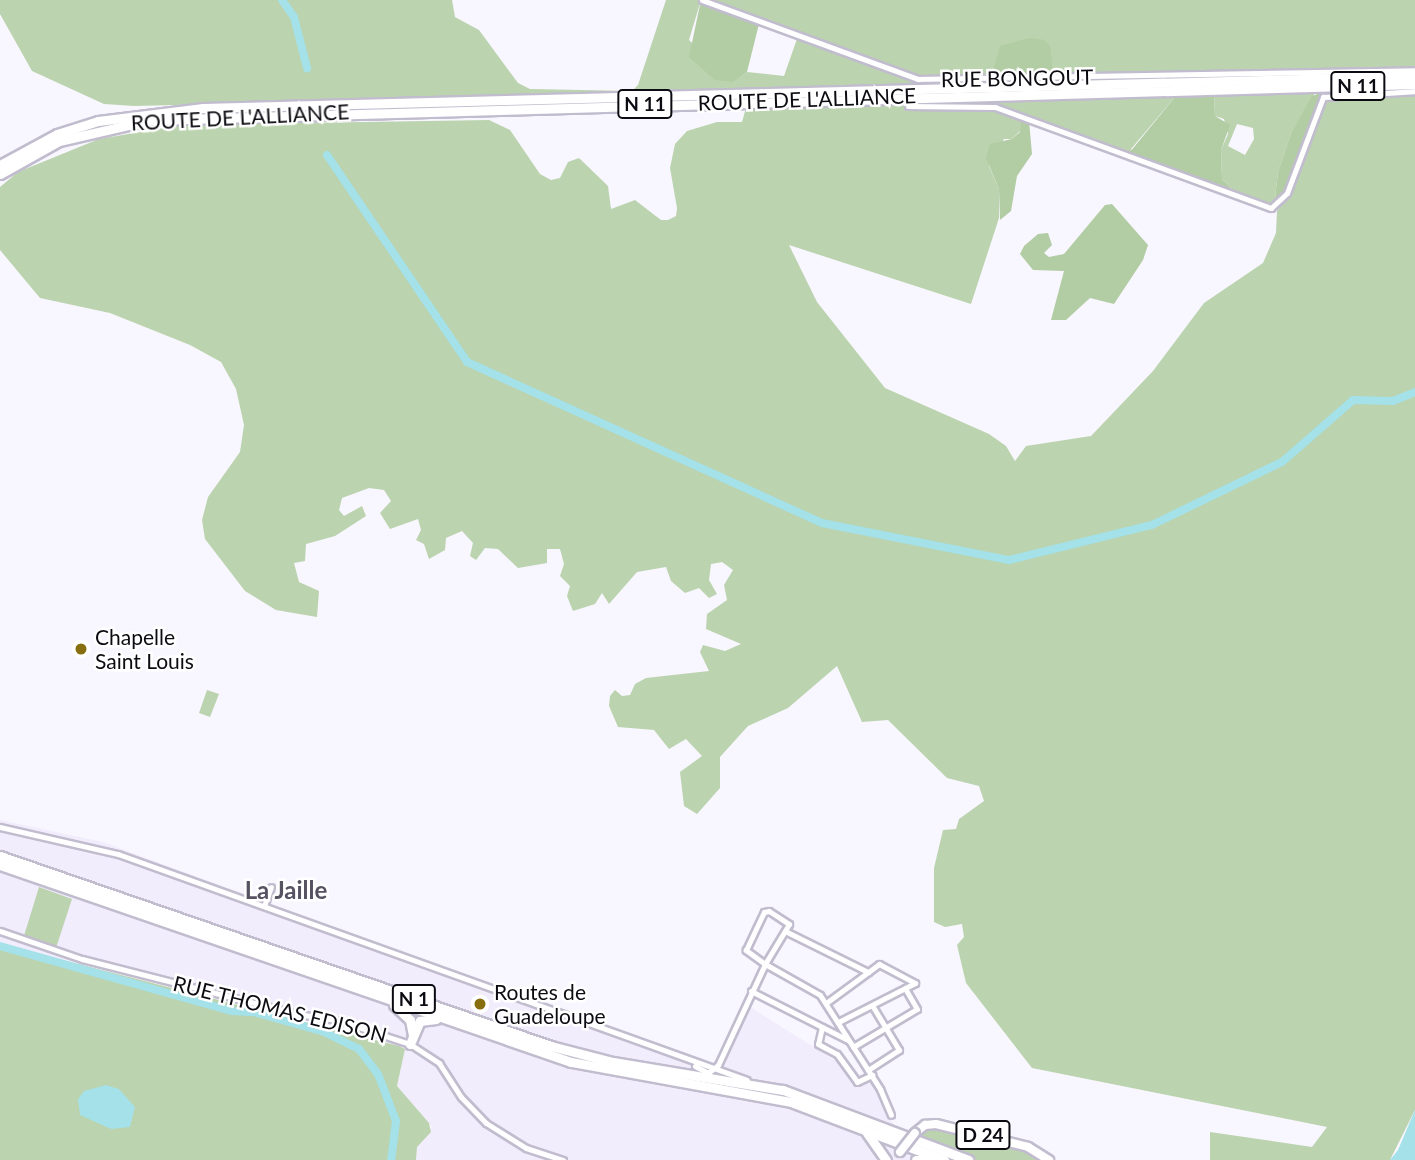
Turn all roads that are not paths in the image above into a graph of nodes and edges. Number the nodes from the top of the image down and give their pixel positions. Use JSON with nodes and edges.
{"nodes":[{"id":1,"x":702,"y":0,"type":"edge"},
{"id":2,"x":1415,"y":69,"type":"edge"},
{"id":3,"x":1415,"y":76,"type":"edge"},
{"id":4,"x":1415,"y":84,"type":"edge"},
{"id":5,"x":1415,"y":91,"type":"edge"},
{"id":6,"x":908,"y":106,"type":"dead end"},
{"id":7,"x":0,"y":165,"type":"edge"},
{"id":8,"x":0,"y":174,"type":"edge"},
{"id":9,"x":0,"y":827,"type":"edge"},
{"id":10,"x":0,"y":856,"type":"edge"},
{"id":11,"x":0,"y":865,"type":"edge"},
{"id":12,"x":271,"y":887,"type":"dead end"},
{"id":13,"x":264,"y":906,"type":"junction"},
{"id":14,"x":180,"y":927,"type":"junction"},
{"id":15,"x":211,"y":930,"type":"junction"},
{"id":16,"x":0,"y":931,"type":"edge"},
{"id":17,"x":785,"y":931,"type":"junction"},
{"id":18,"x":251,"y":936,"type":"dead end"},
{"id":19,"x":278,"y":946,"type":"dead end"},
{"id":20,"x":242,"y":957,"type":"dead end"},
{"id":21,"x":765,"y":964,"type":"junction"},
{"id":22,"x":280,"y":969,"type":"dead end"},
{"id":23,"x":868,"y":972,"type":"junction"},
{"id":24,"x":335,"y":976,"type":"junction"},
{"id":25,"x":351,"y":986,"type":"junction"},
{"id":26,"x":905,"y":988,"type":"junction"},
{"id":27,"x":751,"y":991,"type":"junction"},
{"id":28,"x":826,"y":1003,"type":"junction"},
{"id":29,"x":872,"y":1005,"type":"junction"},
{"id":30,"x":838,"y":1022,"type":"junction"},
{"id":31,"x":822,"y":1027,"type":"junction"},
{"id":32,"x":886,"y":1028,"type":"junction"},
{"id":33,"x":412,"y":1039,"type":"junction"},
{"id":34,"x":501,"y":1039,"type":"junction"},
{"id":35,"x":849,"y":1041,"type":"junction"},
{"id":36,"x":853,"y":1047,"type":"junction"},
{"id":37,"x":715,"y":1070,"type":"junction"},
{"id":38,"x":870,"y":1072,"type":"junction"},
{"id":39,"x":835,"y":1109,"type":"junction"},
{"id":40,"x":891,"y":1115,"type":"dead end"},
{"id":41,"x":863,"y":1129,"type":"junction"},
{"id":42,"x":898,"y":1156,"type":"edge"},
{"id":43,"x":537,"y":1157,"type":"edge"},
{"id":44,"x":562,"y":1160,"type":"edge"},
{"id":45,"x":886,"y":1160,"type":"edge"},
{"id":46,"x":916,"y":1160,"type":"edge"},
{"id":47,"x":932,"y":1160,"type":"edge"},
{"id":48,"x":944,"y":1160,"type":"edge"},
{"id":49,"x":968,"y":1160,"type":"edge"},
{"id":50,"x":1049,"y":1160,"type":"edge"}],
"edges":[{"from":1,"to":2,"type":"street","name":"RUE BONGOUT"},
{"from":3,"to":7,"type":"highway","name":"ROUTE DE L'ALLIANCE","number":"N 11"},
{"from":4,"to":8,"type":"highway","name":"ROUTE DE L'ALLIANCE","number":"N 11"},
{"from":5,"to":6,"type":"street"},
{"from":9,"to":13,"type":"street"},
{"from":10,"to":15,"type":"highway","number":"N 1"},
{"from":11,"to":14,"type":"highway","number":"N 1"},
{"from":12,"to":13,"type":"street"},
{"from":13,"to":37,"type":"street"},
{"from":14,"to":20,"type":"highway"},
{"from":14,"to":24,"type":"highway","number":"N 1"},
{"from":15,"to":18,"type":"highway"},
{"from":15,"to":24,"type":"highway","number":"N 1"},
{"from":16,"to":33,"type":"street","name":"RUE THOMAS EDISON"},
{"from":17,"to":21,"type":"street"},
{"from":17,"to":21,"type":"street"},
{"from":17,"to":23,"type":"street"},
{"from":19,"to":24,"type":"highway"},
{"from":21,"to":27,"type":"street"},
{"from":21,"to":28,"type":"street"},
{"from":22,"to":24,"type":"highway"},
{"from":23,"to":26,"type":"street"},
{"from":23,"to":28,"type":"street"},
{"from":24,"to":25,"type":"highway","number":"N 1"},
{"from":24,"to":39,"type":"highway","number":"N 1"},
{"from":25,"to":33,"type":"highway"},
{"from":25,"to":34,"type":"highway","number":"N 1"},
{"from":26,"to":29,"type":"street"},
{"from":26,"to":32,"type":"street"},
{"from":27,"to":31,"type":"street"},
{"from":27,"to":37,"type":"street"},
{"from":28,"to":30,"type":"street"},
{"from":29,"to":30,"type":"street"},
{"from":29,"to":32,"type":"street"},
{"from":30,"to":35,"type":"street"},
{"from":31,"to":35,"type":"street"},
{"from":31,"to":38,"type":"street"},
{"from":32,"to":36,"type":"street"},
{"from":32,"to":38,"type":"street"},
{"from":33,"to":34,"type":"highway"},
{"from":33,"to":43,"type":"street","name":"RUE THOMAS EDISON"},
{"from":34,"to":41,"type":"highway","number":"N 1"},
{"from":35,"to":36,"type":"street"},
{"from":36,"to":38,"type":"street"},
{"from":37,"to":39,"type":"street"},
{"from":38,"to":40,"type":"street"},
{"from":39,"to":49,"type":"highway","number":"N 1"},
{"from":41,"to":45,"type":"highway"},
{"from":41,"to":48,"type":"highway","number":"N 1"},
{"from":42,"to":50,"type":"main road","number":"D 24","bridge":true},
{"from":43,"to":44,"type":"street","name":"RUE THOMAS EDISON"},
{"from":46,"to":47,"type":"highway"}]}
